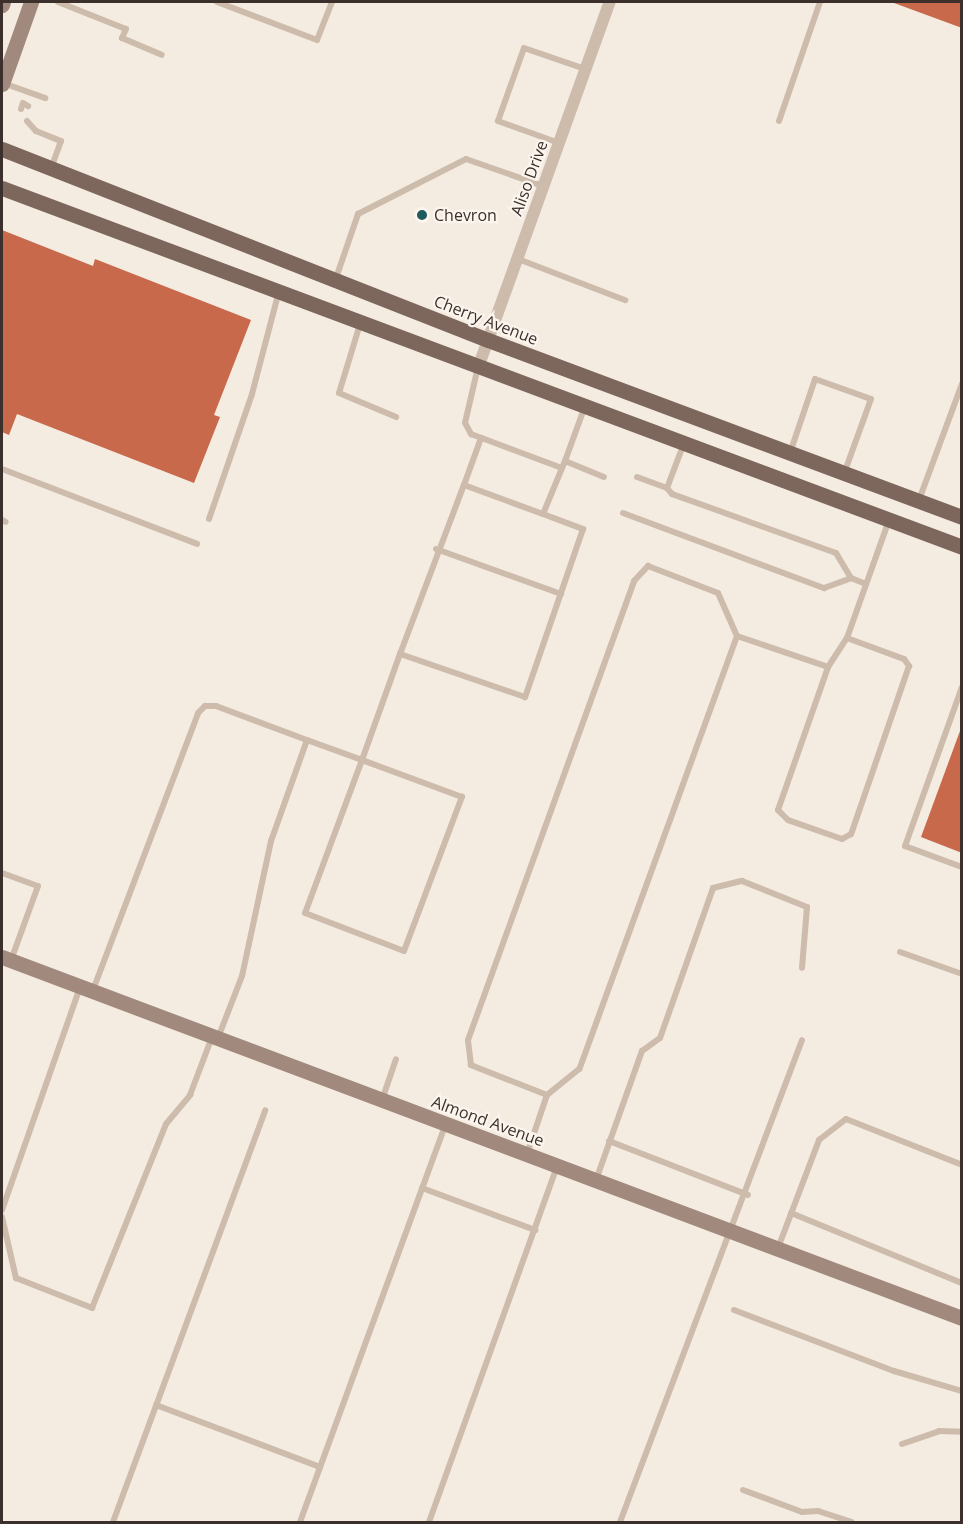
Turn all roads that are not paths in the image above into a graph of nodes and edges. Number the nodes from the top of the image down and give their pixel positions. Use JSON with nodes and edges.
{"nodes":[{"id":1,"x":31,"y":2,"type":"edge"},
{"id":2,"x":58,"y":2,"type":"edge"},
{"id":3,"x":217,"y":2,"type":"edge"},
{"id":4,"x":332,"y":2,"type":"edge"},
{"id":5,"x":610,"y":2,"type":"edge"},
{"id":6,"x":820,"y":2,"type":"edge"},
{"id":7,"x":162,"y":55,"type":"dead end"},
{"id":8,"x":585,"y":69,"type":"junction"},
{"id":9,"x":2,"y":83,"type":"edge"},
{"id":10,"x":27,"y":92,"type":"junction"},
{"id":11,"x":45,"y":98,"type":"dead end"},
{"id":12,"x":24,"y":106,"type":"dead end"},
{"id":13,"x":31,"y":121,"type":"dead end"},
{"id":14,"x":779,"y":121,"type":"dead end"},
{"id":15,"x":559,"y":143,"type":"junction"},
{"id":16,"x":2,"y":149,"type":"edge"},
{"id":17,"x":50,"y":168,"type":"junction"},
{"id":18,"x":543,"y":186,"type":"junction"},
{"id":19,"x":2,"y":188,"type":"edge"},
{"id":20,"x":517,"y":259,"type":"junction"},
{"id":21,"x":335,"y":282,"type":"junction"},
{"id":22,"x":279,"y":291,"type":"junction"},
{"id":23,"x":625,"y":300,"type":"dead end"},
{"id":24,"x":362,"y":321,"type":"junction"},
{"id":25,"x":488,"y":340,"type":"junction"},
{"id":26,"x":476,"y":372,"type":"junction"},
{"id":27,"x":962,"y":384,"type":"edge"},
{"id":28,"x":586,"y":406,"type":"junction"},
{"id":29,"x":396,"y":417,"type":"dead end"},
{"id":30,"x":481,"y":438,"type":"junction"},
{"id":31,"x":685,"y":442,"type":"junction"},
{"id":32,"x":790,"y":453,"type":"junction"},
{"id":33,"x":563,"y":465,"type":"junction"},
{"id":34,"x":2,"y":469,"type":"edge"},
{"id":35,"x":844,"y":475,"type":"junction"},
{"id":36,"x":604,"y":477,"type":"dead end"},
{"id":37,"x":637,"y":477,"type":"dead end"},
{"id":38,"x":464,"y":485,"type":"junction"},
{"id":39,"x":667,"y":488,"type":"junction"},
{"id":40,"x":919,"y":501,"type":"junction"},
{"id":41,"x":623,"y":513,"type":"dead end"},
{"id":42,"x":543,"y":514,"type":"junction"},
{"id":43,"x":962,"y":517,"type":"edge"},
{"id":44,"x":209,"y":519,"type":"dead end"},
{"id":45,"x":890,"y":520,"type":"junction"},
{"id":46,"x":197,"y":544,"type":"dead end"},
{"id":47,"x":962,"y":547,"type":"edge"},
{"id":48,"x":436,"y":549,"type":"junction"},
{"id":49,"x":851,"y":578,"type":"junction"},
{"id":50,"x":866,"y":584,"type":"junction"},
{"id":51,"x":561,"y":594,"type":"junction"},
{"id":52,"x":737,"y":636,"type":"junction"},
{"id":53,"x":847,"y":638,"type":"junction"},
{"id":54,"x":400,"y":654,"type":"junction"},
{"id":55,"x":828,"y":667,"type":"junction"},
{"id":56,"x":962,"y":687,"type":"edge"},
{"id":57,"x":307,"y":740,"type":"junction"},
{"id":58,"x":362,"y":760,"type":"junction"},
{"id":59,"x":962,"y":867,"type":"edge"},
{"id":60,"x":2,"y":873,"type":"edge"},
{"id":61,"x":900,"y":952,"type":"dead end"},
{"id":62,"x":6,"y":959,"type":"edge"},
{"id":63,"x":802,"y":968,"type":"dead end"},
{"id":64,"x":962,"y":974,"type":"edge"},
{"id":65,"x":86,"y":989,"type":"junction"},
{"id":66,"x":215,"y":1037,"type":"junction"},
{"id":67,"x":802,"y":1040,"type":"dead end"},
{"id":68,"x":396,"y":1059,"type":"dead end"},
{"id":69,"x":547,"y":1095,"type":"junction"},
{"id":70,"x":382,"y":1101,"type":"junction"},
{"id":71,"x":265,"y":1110,"type":"dead end"},
{"id":72,"x":445,"y":1124,"type":"junction"},
{"id":73,"x":609,"y":1142,"type":"junction"},
{"id":74,"x":526,"y":1155,"type":"junction"},
{"id":75,"x":962,"y":1165,"type":"edge"},
{"id":76,"x":557,"y":1166,"type":"junction"},
{"id":77,"x":595,"y":1180,"type":"junction"},
{"id":78,"x":422,"y":1188,"type":"junction"},
{"id":79,"x":748,"y":1195,"type":"junction"},
{"id":80,"x":2,"y":1210,"type":"edge"},
{"id":81,"x":791,"y":1213,"type":"junction"},
{"id":82,"x":2,"y":1217,"type":"edge"},
{"id":83,"x":535,"y":1230,"type":"junction"},
{"id":84,"x":732,"y":1232,"type":"junction"},
{"id":85,"x":778,"y":1249,"type":"junction"},
{"id":86,"x":962,"y":1283,"type":"edge"},
{"id":87,"x":734,"y":1310,"type":"dead end"},
{"id":88,"x":962,"y":1318,"type":"edge"},
{"id":89,"x":962,"y":1391,"type":"edge"},
{"id":90,"x":156,"y":1405,"type":"junction"},
{"id":91,"x":962,"y":1432,"type":"edge"},
{"id":92,"x":902,"y":1444,"type":"dead end"},
{"id":93,"x":320,"y":1467,"type":"junction"},
{"id":94,"x":743,"y":1490,"type":"dead end"},
{"id":95,"x":113,"y":1522,"type":"edge"},
{"id":96,"x":300,"y":1522,"type":"edge"},
{"id":97,"x":429,"y":1522,"type":"edge"},
{"id":98,"x":620,"y":1522,"type":"edge"},
{"id":99,"x":850,"y":1522,"type":"edge"}],
"edges":[{"from":1,"to":9,"type":"street"},
{"from":2,"to":7,"type":"lane"},
{"from":3,"to":4,"type":"lane"},
{"from":5,"to":8,"type":"street","name":"Aliso Drive"},
{"from":6,"to":14,"type":"lane"},
{"from":8,"to":15,"type":"street","name":"Aliso Drive"},
{"from":8,"to":15,"type":"lane"},
{"from":9,"to":10,"type":"lane"},
{"from":10,"to":11,"type":"lane"},
{"from":10,"to":12,"type":"lane"},
{"from":13,"to":17,"type":"lane"},
{"from":15,"to":18,"type":"street","name":"Aliso Drive"},
{"from":16,"to":17,"type":"main road","name":"Cherry Avenue"},
{"from":17,"to":21,"type":"main road","name":"Cherry Avenue"},
{"from":18,"to":20,"type":"street","name":"Aliso Drive"},
{"from":18,"to":21,"type":"lane"},
{"from":19,"to":22,"type":"main road"},
{"from":20,"to":23,"type":"lane"},
{"from":20,"to":25,"type":"street","name":"Aliso Drive"},
{"from":21,"to":25,"type":"main road","name":"Cherry Avenue"},
{"from":22,"to":24,"type":"main road"},
{"from":22,"to":44,"type":"lane"},
{"from":24,"to":26,"type":"main road"},
{"from":24,"to":29,"type":"lane"},
{"from":25,"to":26,"type":"street","name":"Aliso Drive"},
{"from":25,"to":32,"type":"main road","name":"Cherry Avenue"},
{"from":26,"to":28,"type":"main road"},
{"from":26,"to":30,"type":"lane"},
{"from":27,"to":40,"type":"lane"},
{"from":28,"to":31,"type":"main road"},
{"from":28,"to":33,"type":"lane"},
{"from":30,"to":33,"type":"lane"},
{"from":30,"to":38,"type":"lane"},
{"from":31,"to":39,"type":"lane"},
{"from":31,"to":45,"type":"main road"},
{"from":32,"to":35,"type":"main road","name":"Cherry Avenue"},
{"from":32,"to":35,"type":"lane"},
{"from":33,"to":36,"type":"lane"},
{"from":33,"to":42,"type":"lane"},
{"from":34,"to":46,"type":"lane"},
{"from":35,"to":40,"type":"main road","name":"Cherry Avenue"},
{"from":37,"to":39,"type":"lane"},
{"from":38,"to":42,"type":"lane"},
{"from":38,"to":48,"type":"lane"},
{"from":39,"to":49,"type":"lane"},
{"from":40,"to":43,"type":"main road","name":"Cherry Avenue"},
{"from":41,"to":49,"type":"lane"},
{"from":42,"to":51,"type":"lane"},
{"from":45,"to":47,"type":"main road"},
{"from":45,"to":50,"type":"lane"},
{"from":48,"to":51,"type":"lane"},
{"from":48,"to":54,"type":"lane"},
{"from":49,"to":50,"type":"lane"},
{"from":50,"to":53,"type":"lane"},
{"from":51,"to":54,"type":"lane"},
{"from":52,"to":55,"type":"lane"},
{"from":52,"to":69,"type":"lane"},
{"from":52,"to":69,"type":"lane"},
{"from":53,"to":55,"type":"lane"},
{"from":53,"to":55,"type":"lane"},
{"from":54,"to":58,"type":"lane"},
{"from":56,"to":59,"type":"lane"},
{"from":57,"to":58,"type":"lane"},
{"from":57,"to":65,"type":"lane"},
{"from":57,"to":66,"type":"lane"},
{"from":58,"to":58,"type":"lane"},
{"from":60,"to":62,"type":"lane"},
{"from":61,"to":64,"type":"lane"},
{"from":62,"to":65,"type":"street","name":"Almond Avenue"},
{"from":63,"to":73,"type":"lane"},
{"from":65,"to":66,"type":"street","name":"Almond Avenue"},
{"from":65,"to":80,"type":"lane"},
{"from":66,"to":70,"type":"street","name":"Almond Avenue"},
{"from":66,"to":82,"type":"lane"},
{"from":67,"to":79,"type":"lane"},
{"from":68,"to":70,"type":"lane"},
{"from":69,"to":74,"type":"lane"},
{"from":70,"to":72,"type":"street","name":"Almond Avenue"},
{"from":71,"to":90,"type":"lane"},
{"from":72,"to":74,"type":"street","name":"Almond Avenue"},
{"from":72,"to":78,"type":"lane"},
{"from":73,"to":77,"type":"lane"},
{"from":73,"to":79,"type":"lane"},
{"from":74,"to":76,"type":"street","name":"Almond Avenue"},
{"from":75,"to":81,"type":"lane"},
{"from":76,"to":77,"type":"street","name":"Almond Avenue"},
{"from":76,"to":83,"type":"lane"},
{"from":77,"to":84,"type":"street","name":"Almond Avenue"},
{"from":78,"to":83,"type":"lane"},
{"from":78,"to":93,"type":"lane"},
{"from":79,"to":84,"type":"lane"},
{"from":81,"to":85,"type":"lane"},
{"from":81,"to":86,"type":"lane"},
{"from":83,"to":97,"type":"lane"},
{"from":84,"to":85,"type":"street","name":"Almond Avenue"},
{"from":84,"to":98,"type":"lane"},
{"from":85,"to":88,"type":"street","name":"Almond Avenue"},
{"from":87,"to":89,"type":"lane"},
{"from":90,"to":93,"type":"lane"},
{"from":90,"to":95,"type":"lane"},
{"from":91,"to":92,"type":"lane"},
{"from":93,"to":96,"type":"lane"},
{"from":94,"to":99,"type":"lane"}]}
